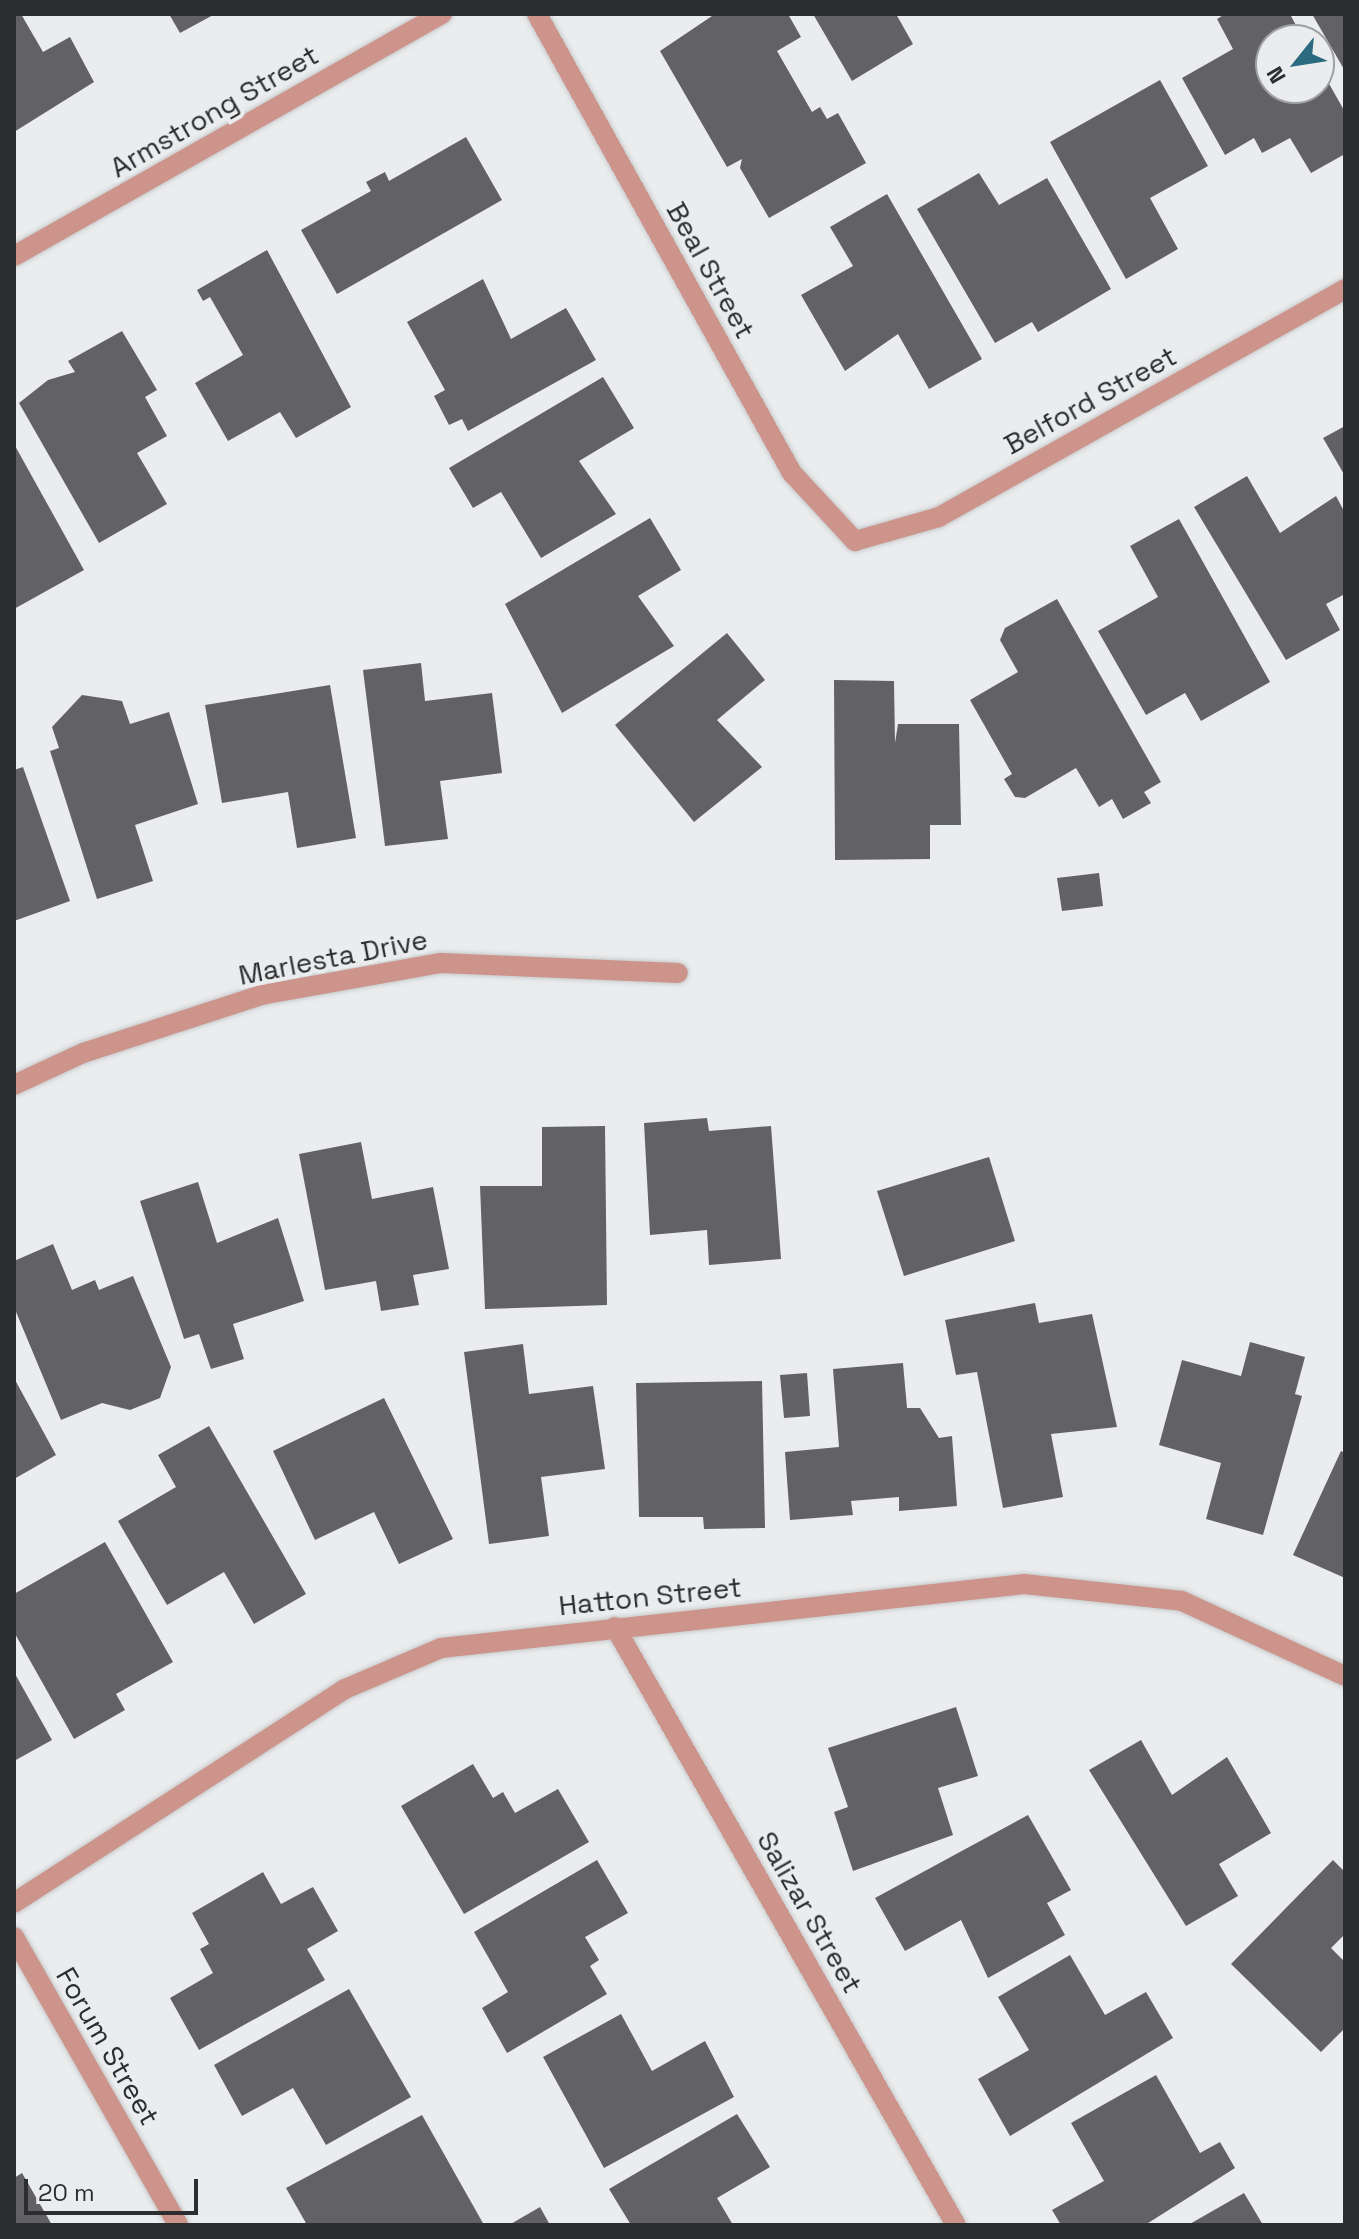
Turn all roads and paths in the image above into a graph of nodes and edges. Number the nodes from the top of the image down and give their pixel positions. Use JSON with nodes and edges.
{"nodes":[{"id":1,"x":442,"y":14,"type":"edge"},
{"id":2,"x":537,"y":14,"type":"edge"},
{"id":3,"x":14,"y":256,"type":"edge"},
{"id":4,"x":1345,"y":289,"type":"edge"},
{"id":5,"x":855,"y":541,"type":"joint"},
{"id":6,"x":678,"y":973,"type":"dead end"},
{"id":7,"x":14,"y":1085,"type":"edge"},
{"id":8,"x":615,"y":1627,"type":"junction"},
{"id":9,"x":1345,"y":1676,"type":"edge"},
{"id":10,"x":14,"y":1903,"type":"edge"},
{"id":11,"x":14,"y":1937,"type":"edge"},
{"id":12,"x":178,"y":2225,"type":"edge"},
{"id":13,"x":956,"y":2225,"type":"edge"}],
"edges":[{"from":1,"to":3,"type":"street","name":"Armstrong Street"},
{"from":2,"to":5,"type":"street","name":"Beal Street"},
{"from":4,"to":5,"type":"street","name":"Belford Street"},
{"from":6,"to":7,"type":"street","name":"Marlesta Drive"},
{"from":8,"to":9,"type":"street","name":"Hatton Street"},
{"from":8,"to":10,"type":"street","name":"Hatton Street"},
{"from":8,"to":13,"type":"street","name":"Salizar Street"},
{"from":11,"to":12,"type":"street","name":"Forum Street"}]}
